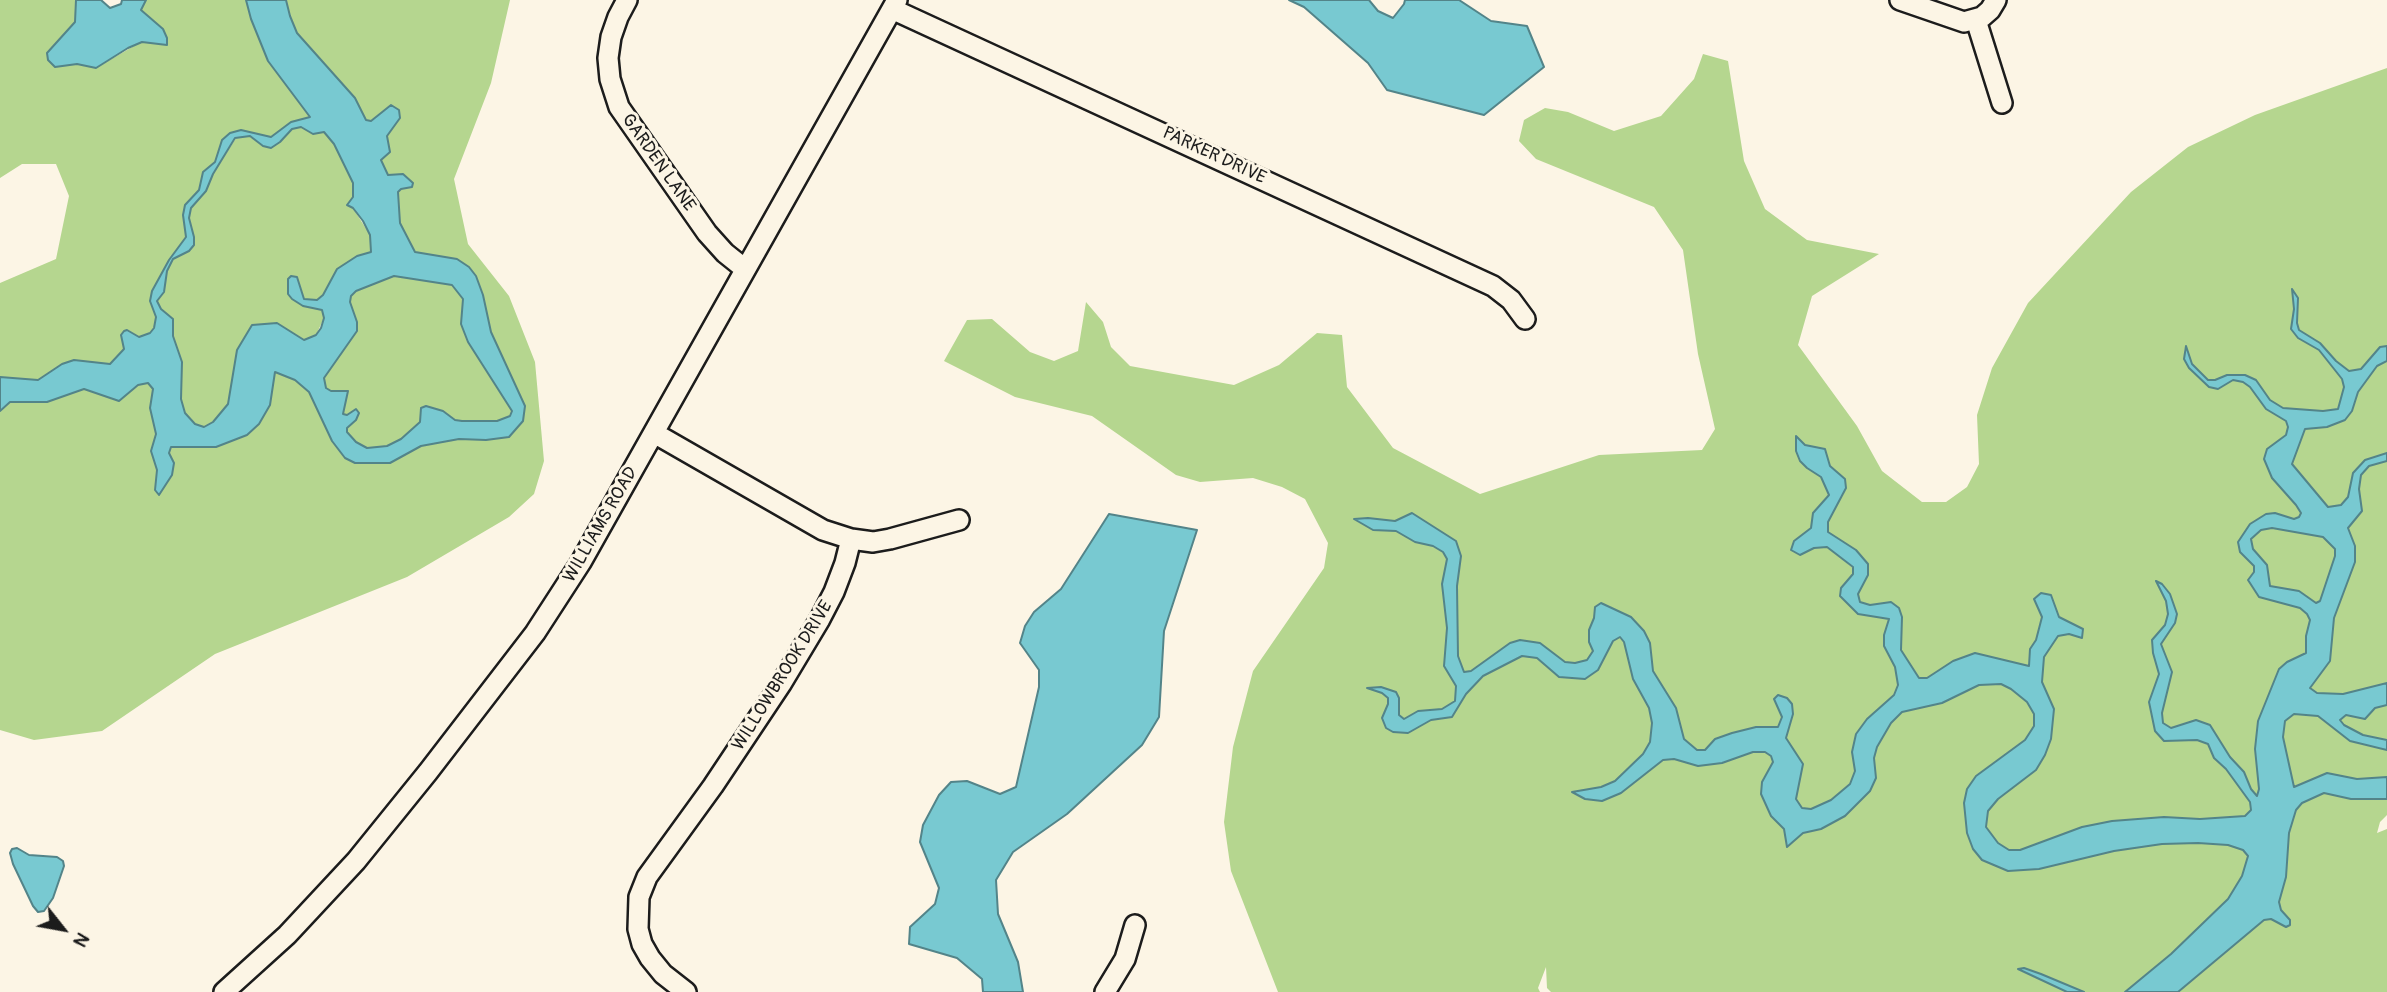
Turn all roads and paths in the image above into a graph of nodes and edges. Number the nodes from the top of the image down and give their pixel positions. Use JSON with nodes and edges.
{"nodes":[{"id":1,"x":627,"y":0,"type":"edge"},
{"id":2,"x":1900,"y":0,"type":"edge"},
{"id":3,"x":1996,"y":0,"type":"edge"},
{"id":4,"x":895,"y":4,"type":"edge"},
{"id":5,"x":1976,"y":20,"type":"junction"},
{"id":6,"x":2002,"y":103,"type":"dead end"},
{"id":7,"x":745,"y":269,"type":"junction"},
{"id":8,"x":1525,"y":319,"type":"dead end"},
{"id":9,"x":654,"y":433,"type":"junction"},
{"id":10,"x":959,"y":520,"type":"dead end"},
{"id":11,"x":851,"y":539,"type":"junction"},
{"id":12,"x":1135,"y":925,"type":"dead end"},
{"id":13,"x":225,"y":992,"type":"edge"},
{"id":14,"x":686,"y":992,"type":"edge"},
{"id":15,"x":1105,"y":992,"type":"edge"}],
"edges":[{"from":1,"to":7,"type":"street","name":"GARDEN LANE"},
{"from":2,"to":5,"type":"street"},
{"from":3,"to":5,"type":"street"},
{"from":4,"to":7,"type":"street","name":"WILLIAMS ROAD"},
{"from":4,"to":8,"type":"street","name":"PARKER DRIVE"},
{"from":5,"to":6,"type":"street"},
{"from":7,"to":9,"type":"street","name":"WILLIAMS ROAD"},
{"from":9,"to":11,"type":"street"},
{"from":9,"to":13,"type":"street","name":"WILLIAMS ROAD"},
{"from":10,"to":11,"type":"street"},
{"from":11,"to":14,"type":"street","name":"WILLOWBROOK DRIVE"},
{"from":12,"to":15,"type":"street"}]}
